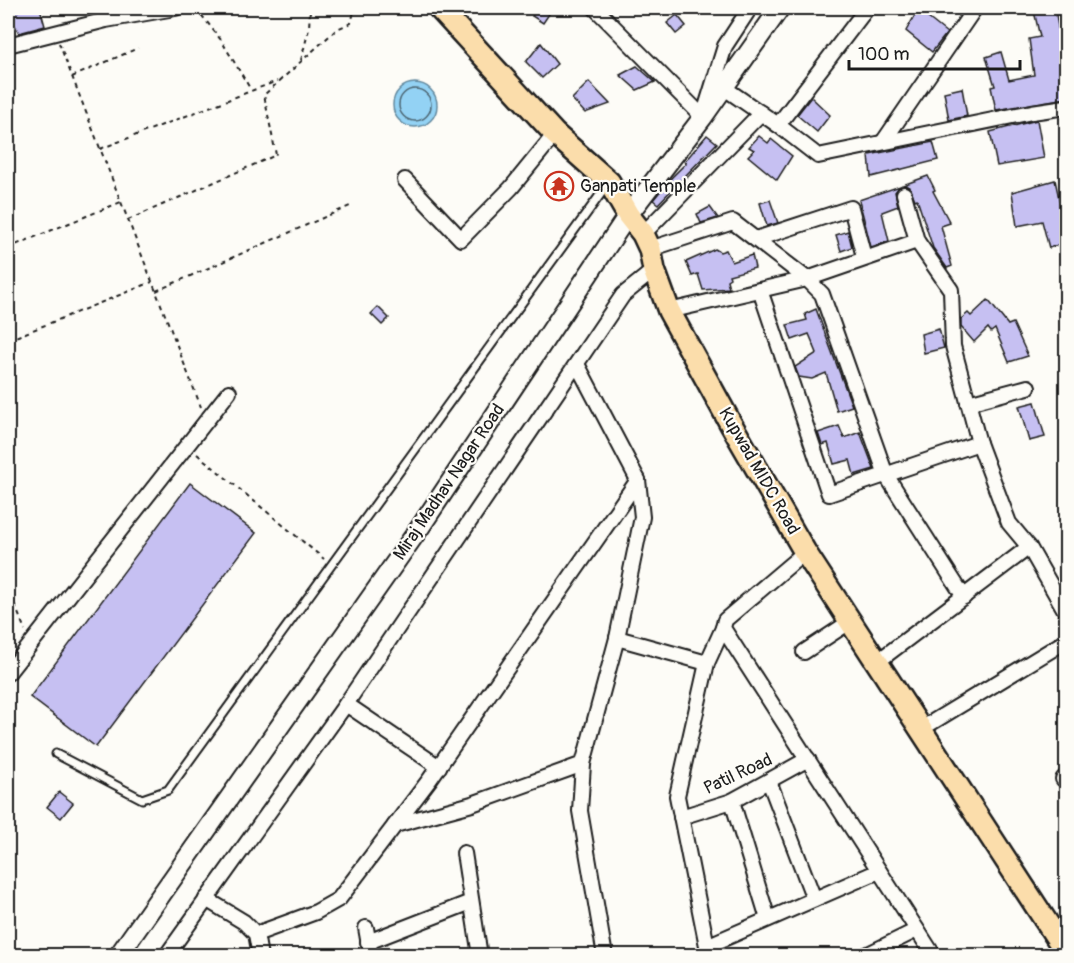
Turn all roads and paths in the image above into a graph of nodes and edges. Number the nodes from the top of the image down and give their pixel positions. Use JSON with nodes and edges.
{"nodes":[{"id":1,"x":175,"y":8,"type":"edge"},
{"id":2,"x":196,"y":8,"type":"edge"},
{"id":3,"x":310,"y":8,"type":"edge"},
{"id":4,"x":355,"y":8,"type":"edge"},
{"id":5,"x":439,"y":8,"type":"edge"},
{"id":6,"x":595,"y":8,"type":"edge"},
{"id":7,"x":750,"y":8,"type":"edge"},
{"id":8,"x":780,"y":8,"type":"edge"},
{"id":9,"x":867,"y":8,"type":"edge"},
{"id":10,"x":975,"y":8,"type":"edge"},
{"id":11,"x":55,"y":33,"type":"junction"},
{"id":12,"x":8,"y":45,"type":"edge"},
{"id":13,"x":138,"y":48,"type":"dead end"},
{"id":14,"x":301,"y":60,"type":"junction"},
{"id":15,"x":72,"y":77,"type":"junction"},
{"id":16,"x":279,"y":80,"type":"junction"},
{"id":17,"x":723,"y":87,"type":"junction"},
{"id":18,"x":251,"y":91,"type":"junction"},
{"id":19,"x":1066,"y":106,"type":"edge"},
{"id":20,"x":761,"y":113,"type":"junction"},
{"id":21,"x":703,"y":117,"type":"junction"},
{"id":22,"x":778,"y":125,"type":"junction"},
{"id":23,"x":555,"y":134,"type":"junction"},
{"id":24,"x":883,"y":142,"type":"junction"},
{"id":25,"x":100,"y":149,"type":"junction"},
{"id":26,"x":405,"y":180,"type":"dead end"},
{"id":27,"x":609,"y":182,"type":"junction"},
{"id":28,"x":904,"y":194,"type":"dead end"},
{"id":29,"x":121,"y":202,"type":"junction"},
{"id":30,"x":350,"y":206,"type":"dead end"},
{"id":31,"x":628,"y":215,"type":"junction"},
{"id":32,"x":128,"y":220,"type":"junction"},
{"id":33,"x":756,"y":239,"type":"junction"},
{"id":34,"x":917,"y":241,"type":"junction"},
{"id":35,"x":8,"y":248,"type":"edge"},
{"id":36,"x":649,"y":251,"type":"junction"},
{"id":37,"x":864,"y":257,"type":"junction"},
{"id":38,"x":807,"y":279,"type":"junction"},
{"id":39,"x":152,"y":282,"type":"junction"},
{"id":40,"x":760,"y":290,"type":"junction"},
{"id":41,"x":156,"y":291,"type":"junction"},
{"id":42,"x":669,"y":310,"type":"junction"},
{"id":43,"x":8,"y":340,"type":"edge"},
{"id":44,"x":577,"y":364,"type":"junction"},
{"id":45,"x":1028,"y":387,"type":"dead end"},
{"id":46,"x":230,"y":392,"type":"dead end"},
{"id":47,"x":968,"y":403,"type":"junction"},
{"id":48,"x":207,"y":420,"type":"junction"},
{"id":49,"x":979,"y":443,"type":"junction"},
{"id":50,"x":191,"y":449,"type":"dead end"},
{"id":51,"x":886,"y":476,"type":"junction"},
{"id":52,"x":638,"y":480,"type":"junction"},
{"id":53,"x":1029,"y":547,"type":"junction"},
{"id":54,"x":805,"y":552,"type":"junction"},
{"id":55,"x":331,"y":564,"type":"junction"},
{"id":56,"x":8,"y":588,"type":"edge"},
{"id":57,"x":964,"y":597,"type":"junction"},
{"id":58,"x":1066,"y":612,"type":"edge"},
{"id":59,"x":850,"y":621,"type":"junction"},
{"id":60,"x":723,"y":628,"type":"junction"},
{"id":61,"x":617,"y":638,"type":"junction"},
{"id":62,"x":1066,"y":641,"type":"edge"},
{"id":63,"x":30,"y":644,"type":"junction"},
{"id":64,"x":804,"y":652,"type":"dead end"},
{"id":65,"x":877,"y":662,"type":"junction"},
{"id":66,"x":707,"y":663,"type":"junction"},
{"id":67,"x":8,"y":673,"type":"edge"},
{"id":68,"x":346,"y":704,"type":"junction"},
{"id":69,"x":921,"y":729,"type":"junction"},
{"id":70,"x":56,"y":754,"type":"dead end"},
{"id":71,"x":808,"y":759,"type":"junction"},
{"id":72,"x":583,"y":764,"type":"junction"},
{"id":73,"x":439,"y":767,"type":"junction"},
{"id":74,"x":769,"y":781,"type":"junction"},
{"id":75,"x":732,"y":801,"type":"junction"},
{"id":76,"x":681,"y":817,"type":"junction"},
{"id":77,"x":395,"y":825,"type":"junction"},
{"id":78,"x":464,"y":853,"type":"dead end"},
{"id":79,"x":879,"y":870,"type":"junction"},
{"id":80,"x":207,"y":899,"type":"junction"},
{"id":81,"x":814,"y":899,"type":"junction"},
{"id":82,"x":471,"y":902,"type":"junction"},
{"id":83,"x":768,"y":919,"type":"junction"},
{"id":84,"x":366,"y":928,"type":"dead end"},
{"id":85,"x":917,"y":930,"type":"junction"},
{"id":86,"x":256,"y":934,"type":"junction"},
{"id":87,"x":369,"y":949,"type":"edge"},
{"id":88,"x":708,"y":950,"type":"edge"},
{"id":89,"x":1066,"y":952,"type":"edge"},
{"id":90,"x":118,"y":956,"type":"edge"},
{"id":91,"x":166,"y":956,"type":"edge"},
{"id":92,"x":260,"y":956,"type":"edge"},
{"id":93,"x":480,"y":956,"type":"edge"},
{"id":94,"x":605,"y":956,"type":"edge"},
{"id":95,"x":864,"y":956,"type":"edge"},
{"id":96,"x":934,"y":956,"type":"edge"}],
"edges":[{"from":1,"to":11,"type":"street"},
{"from":2,"to":18,"type":"path"},
{"from":3,"to":14,"type":"path"},
{"from":4,"to":14,"type":"path"},
{"from":5,"to":23,"type":"main road","name":"Kupwad MIDC Road"},
{"from":6,"to":21,"type":"street"},
{"from":7,"to":21,"type":"street"},
{"from":8,"to":17,"type":"street","name":"Miraj Madhav Nagar Road"},
{"from":9,"to":22,"type":"street"},
{"from":10,"to":24,"type":"street"},
{"from":11,"to":12,"type":"street"},
{"from":11,"to":15,"type":"path"},
{"from":13,"to":15,"type":"path"},
{"from":14,"to":16,"type":"path"},
{"from":15,"to":25,"type":"path"},
{"from":16,"to":18,"type":"path"},
{"from":16,"to":32,"type":"path"},
{"from":17,"to":20,"type":"street"},
{"from":17,"to":21,"type":"street","name":"Miraj Madhav Nagar Road"},
{"from":18,"to":25,"type":"path"},
{"from":19,"to":24,"type":"street"},
{"from":20,"to":22,"type":"street"},
{"from":20,"to":36,"type":"street"},
{"from":21,"to":31,"type":"street","name":"Miraj Madhav Nagar Road"},
{"from":22,"to":24,"type":"street"},
{"from":23,"to":26,"type":"street"},
{"from":23,"to":27,"type":"main road","name":"Kupwad MIDC Road"},
{"from":25,"to":29,"type":"path"},
{"from":27,"to":31,"type":"main road","name":"Kupwad MIDC Road"},
{"from":27,"to":55,"type":"lane"},
{"from":28,"to":34,"type":"street"},
{"from":29,"to":32,"type":"path"},
{"from":29,"to":35,"type":"path"},
{"from":30,"to":41,"type":"path"},
{"from":31,"to":36,"type":"main road","name":"Kupwad MIDC Road"},
{"from":31,"to":90,"type":"street","name":"Miraj Madhav Nagar Road"},
{"from":32,"to":39,"type":"path"},
{"from":33,"to":36,"type":"street"},
{"from":33,"to":37,"type":"street"},
{"from":33,"to":38,"type":"street"},
{"from":34,"to":37,"type":"street"},
{"from":34,"to":47,"type":"street"},
{"from":36,"to":42,"type":"main road","name":"Kupwad MIDC Road"},
{"from":36,"to":44,"type":"street"},
{"from":37,"to":38,"type":"street"},
{"from":38,"to":40,"type":"street"},
{"from":38,"to":51,"type":"street"},
{"from":39,"to":41,"type":"path"},
{"from":39,"to":43,"type":"path"},
{"from":40,"to":42,"type":"street"},
{"from":40,"to":51,"type":"street"},
{"from":41,"to":48,"type":"path"},
{"from":42,"to":54,"type":"main road","name":"Kupwad MIDC Road"},
{"from":44,"to":52,"type":"street"},
{"from":44,"to":68,"type":"street"},
{"from":45,"to":47,"type":"street"},
{"from":46,"to":48,"type":"street"},
{"from":47,"to":49,"type":"street"},
{"from":48,"to":63,"type":"street"},
{"from":49,"to":51,"type":"street"},
{"from":49,"to":53,"type":"street"},
{"from":50,"to":55,"type":"path"},
{"from":51,"to":57,"type":"street"},
{"from":52,"to":61,"type":"street"},
{"from":52,"to":73,"type":"street"},
{"from":53,"to":57,"type":"street"},
{"from":53,"to":58,"type":"street"},
{"from":54,"to":59,"type":"main road","name":"Kupwad MIDC Road"},
{"from":54,"to":60,"type":"street"},
{"from":55,"to":70,"type":"lane"},
{"from":56,"to":63,"type":"path"},
{"from":57,"to":65,"type":"street"},
{"from":59,"to":64,"type":"street"},
{"from":59,"to":65,"type":"main road","name":"Kupwad MIDC Road"},
{"from":60,"to":66,"type":"street"},
{"from":60,"to":71,"type":"street"},
{"from":61,"to":66,"type":"street"},
{"from":61,"to":72,"type":"street"},
{"from":62,"to":69,"type":"street"},
{"from":63,"to":67,"type":"street"},
{"from":65,"to":69,"type":"main road","name":"Kupwad MIDC Road"},
{"from":66,"to":76,"type":"street"},
{"from":68,"to":73,"type":"street"},
{"from":68,"to":80,"type":"street"},
{"from":69,"to":89,"type":"main road","name":"Kupwad MIDC Road"},
{"from":71,"to":74,"type":"street","name":"Patil Road"},
{"from":71,"to":79,"type":"street"},
{"from":72,"to":77,"type":"street"},
{"from":72,"to":94,"type":"street"},
{"from":73,"to":77,"type":"street"},
{"from":74,"to":75,"type":"street","name":"Patil Road"},
{"from":74,"to":81,"type":"street"},
{"from":75,"to":76,"type":"street","name":"Patil Road"},
{"from":75,"to":83,"type":"street"},
{"from":76,"to":88,"type":"street"},
{"from":77,"to":86,"type":"street"},
{"from":78,"to":82,"type":"street"},
{"from":79,"to":81,"type":"street"},
{"from":79,"to":85,"type":"street"},
{"from":80,"to":86,"type":"street"},
{"from":80,"to":91,"type":"street"},
{"from":81,"to":83,"type":"street"},
{"from":82,"to":87,"type":"street"},
{"from":82,"to":93,"type":"street"},
{"from":83,"to":88,"type":"street"},
{"from":84,"to":87,"type":"street"},
{"from":85,"to":95,"type":"street"},
{"from":85,"to":96,"type":"street"},
{"from":86,"to":92,"type":"street"}]}
